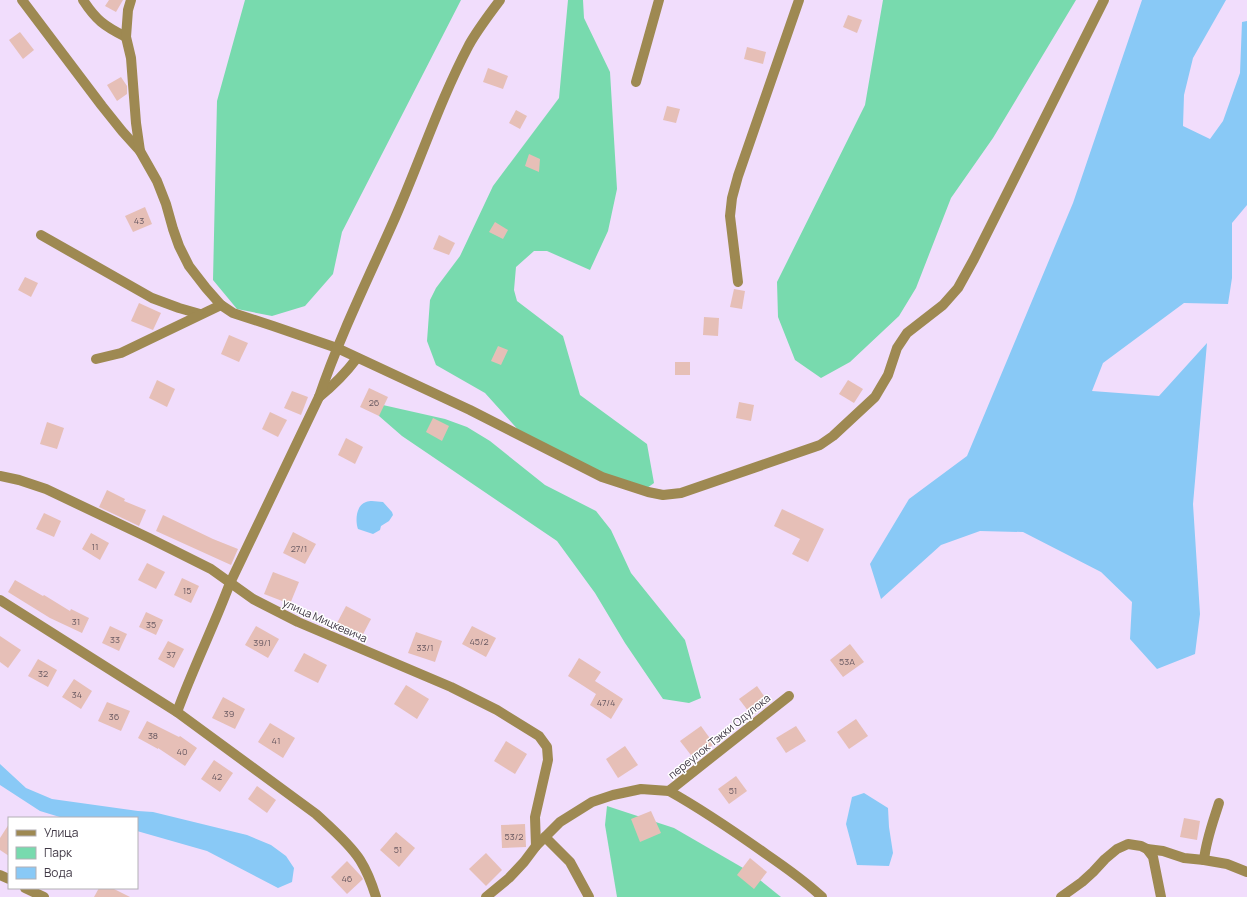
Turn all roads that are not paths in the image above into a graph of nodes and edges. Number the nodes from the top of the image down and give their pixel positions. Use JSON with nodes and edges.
{"nodes":[{"id":1,"x":22,"y":0,"type":"edge"},
{"id":2,"x":82,"y":0,"type":"edge"},
{"id":3,"x":131,"y":0,"type":"edge"},
{"id":4,"x":500,"y":0,"type":"edge"},
{"id":5,"x":659,"y":0,"type":"edge"},
{"id":6,"x":799,"y":0,"type":"edge"},
{"id":7,"x":1104,"y":0,"type":"edge"},
{"id":8,"x":126,"y":36,"type":"junction"},
{"id":9,"x":636,"y":82,"type":"dead end"},
{"id":10,"x":140,"y":151,"type":"junction"},
{"id":11,"x":41,"y":235,"type":"dead end"},
{"id":12,"x":738,"y":282,"type":"dead end"},
{"id":13,"x":221,"y":305,"type":"junction"},
{"id":14,"x":200,"y":314,"type":"junction"},
{"id":15,"x":337,"y":348,"type":"junction"},
{"id":16,"x":357,"y":358,"type":"junction"},
{"id":17,"x":96,"y":359,"type":"dead end"},
{"id":18,"x":318,"y":397,"type":"junction"},
{"id":19,"x":0,"y":476,"type":"edge"},
{"id":20,"x":230,"y":583,"type":"junction"},
{"id":21,"x":0,"y":600,"type":"edge"},
{"id":22,"x":789,"y":696,"type":"dead end"},
{"id":23,"x":177,"y":712,"type":"junction"},
{"id":24,"x":669,"y":791,"type":"junction"},
{"id":25,"x":1219,"y":803,"type":"dead end"},
{"id":26,"x":545,"y":837,"type":"junction"},
{"id":27,"x":536,"y":846,"type":"junction"},
{"id":28,"x":1147,"y":848,"type":"junction"},
{"id":29,"x":1204,"y":860,"type":"junction"},
{"id":30,"x":1247,"y":872,"type":"edge"},
{"id":31,"x":27,"y":889,"type":"edge"},
{"id":32,"x":44,"y":897,"type":"edge"},
{"id":33,"x":376,"y":897,"type":"edge"},
{"id":34,"x":486,"y":897,"type":"edge"},
{"id":35,"x":589,"y":897,"type":"edge"},
{"id":36,"x":822,"y":897,"type":"edge"},
{"id":37,"x":1061,"y":897,"type":"edge"},
{"id":38,"x":1161,"y":897,"type":"edge"}],
"edges":[{"from":1,"to":10,"type":"street"},
{"from":2,"to":8,"type":"street"},
{"from":3,"to":8,"type":"street"},
{"from":4,"to":15,"type":"street"},
{"from":5,"to":9,"type":"street"},
{"from":6,"to":12,"type":"street"},
{"from":7,"to":16,"type":"street"},
{"from":8,"to":10,"type":"street"},
{"from":10,"to":13,"type":"street"},
{"from":11,"to":14,"type":"street"},
{"from":13,"to":14,"type":"street"},
{"from":13,"to":15,"type":"street"},
{"from":14,"to":17,"type":"street"},
{"from":15,"to":16,"type":"street"},
{"from":15,"to":18,"type":"street"},
{"from":16,"to":18,"type":"street"},
{"from":18,"to":20,"type":"street"},
{"from":19,"to":20,"type":"street","name":"улица Мицкевича"},
{"from":20,"to":23,"type":"street"},
{"from":20,"to":27,"type":"street","name":"улица Мицкевича"},
{"from":21,"to":23,"type":"street"},
{"from":22,"to":24,"type":"street","name":"переулок Тэкки Одулока"},
{"from":23,"to":33,"type":"street"},
{"from":24,"to":26,"type":"street","name":"переулок Тэкки Одулока"},
{"from":24,"to":36,"type":"street"},
{"from":25,"to":29,"type":"street"},
{"from":26,"to":27,"type":"street","name":"переулок Тэкки Одулока"},
{"from":26,"to":35,"type":"street"},
{"from":27,"to":34,"type":"street","name":"переулок Тэкки Одулока"},
{"from":28,"to":29,"type":"street"},
{"from":28,"to":37,"type":"street"},
{"from":28,"to":38,"type":"street"},
{"from":29,"to":30,"type":"street"},
{"from":31,"to":32,"type":"street"}]}
